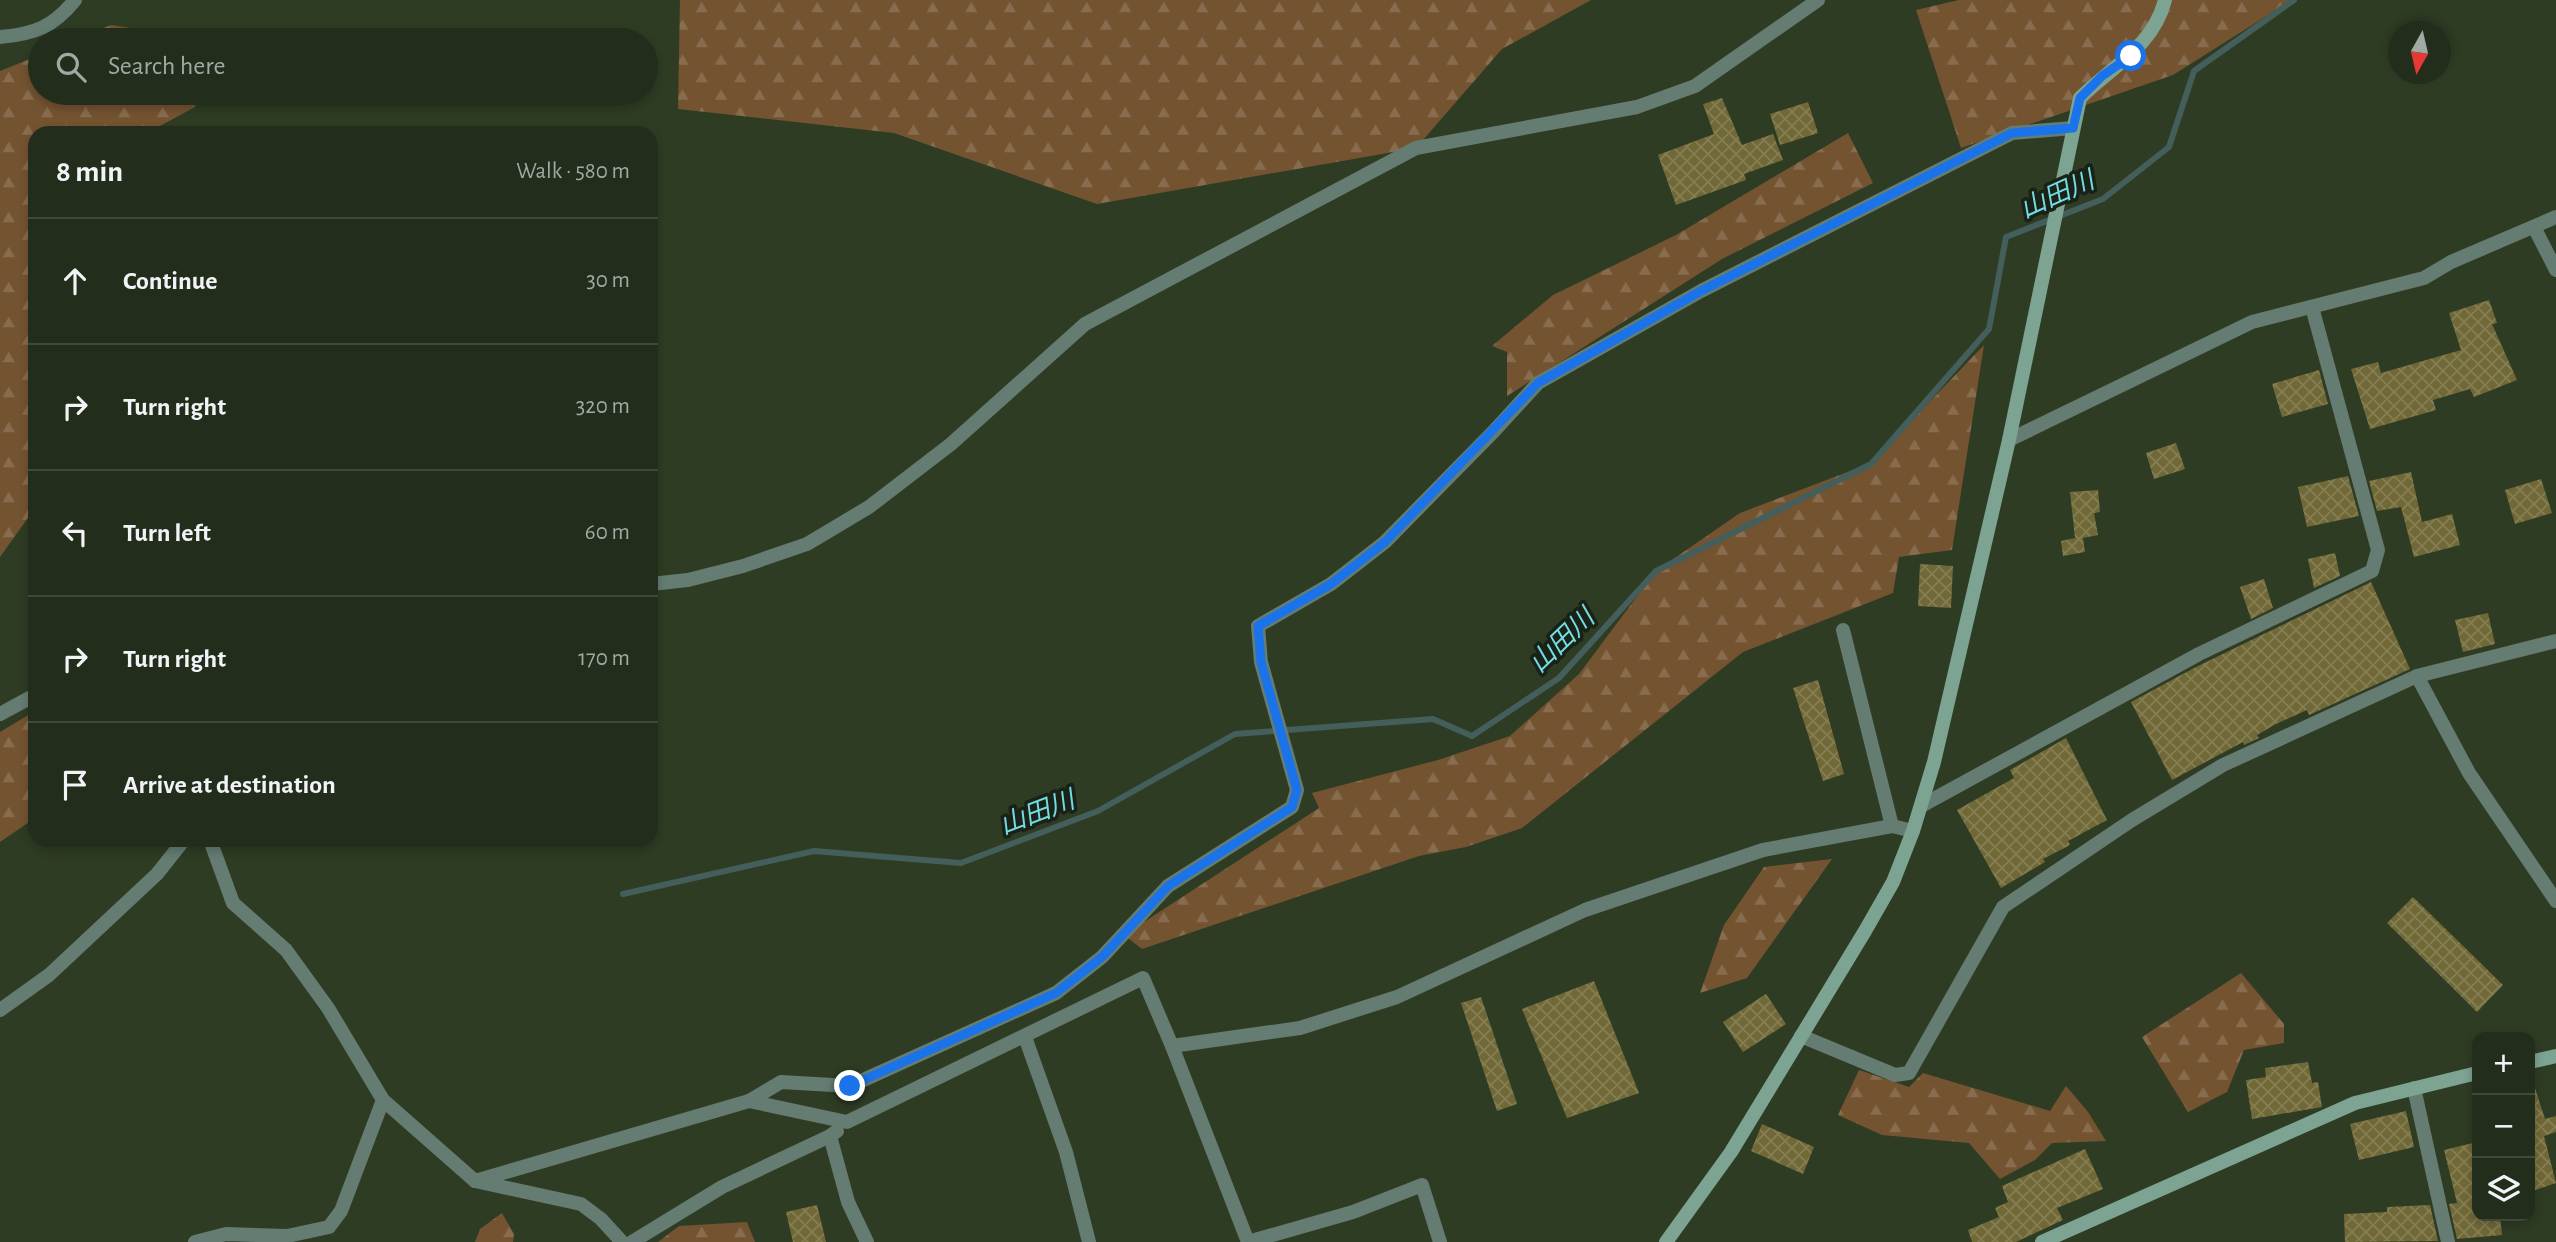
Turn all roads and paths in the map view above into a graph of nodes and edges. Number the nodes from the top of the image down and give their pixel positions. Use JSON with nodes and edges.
{"nodes":[{"id":1,"x":75,"y":0,"type":"edge"},
{"id":2,"x":1818,"y":0,"type":"edge"},
{"id":3,"x":2165,"y":0,"type":"edge"},
{"id":4,"x":40,"y":28,"type":"edge"},
{"id":5,"x":28,"y":32,"type":"edge"},
{"id":6,"x":0,"y":37,"type":"edge"},
{"id":7,"x":2073,"y":128,"type":"junction"},
{"id":8,"x":2556,"y":217,"type":"edge"},
{"id":9,"x":2534,"y":227,"type":"junction"},
{"id":10,"x":2556,"y":270,"type":"edge"},
{"id":11,"x":2312,"y":307,"type":"junction"},
{"id":12,"x":2009,"y":440,"type":"junction"},
{"id":13,"x":658,"y":583,"type":"edge"},
{"id":14,"x":1843,"y":630,"type":"dead end"},
{"id":15,"x":2556,"y":641,"type":"edge"},
{"id":16,"x":2417,"y":676,"type":"junction"},
{"id":17,"x":28,"y":699,"type":"edge"},
{"id":18,"x":0,"y":714,"type":"edge"},
{"id":19,"x":1920,"y":806,"type":"junction"},
{"id":20,"x":1892,"y":826,"type":"junction"},
{"id":21,"x":1913,"y":831,"type":"junction"},
{"id":22,"x":178,"y":847,"type":"edge"},
{"id":23,"x":213,"y":847,"type":"edge"},
{"id":24,"x":2556,"y":901,"type":"edge"},
{"id":25,"x":0,"y":1010,"type":"edge"},
{"id":26,"x":1024,"y":1037,"type":"junction"},
{"id":27,"x":1801,"y":1037,"type":"junction"},
{"id":28,"x":1171,"y":1046,"type":"junction"},
{"id":29,"x":2556,"y":1056,"type":"edge"},
{"id":30,"x":2535,"y":1061,"type":"edge"},
{"id":31,"x":2472,"y":1074,"type":"edge"},
{"id":32,"x":2414,"y":1088,"type":"junction"},
{"id":33,"x":383,"y":1100,"type":"junction"},
{"id":34,"x":749,"y":1101,"type":"junction"},
{"id":35,"x":847,"y":1122,"type":"junction"},
{"id":36,"x":830,"y":1136,"type":"junction"},
{"id":37,"x":475,"y":1181,"type":"junction"},
{"id":38,"x":195,"y":1242,"type":"edge"},
{"id":39,"x":622,"y":1242,"type":"edge"},
{"id":40,"x":632,"y":1242,"type":"edge"},
{"id":41,"x":867,"y":1242,"type":"edge"},
{"id":42,"x":1089,"y":1242,"type":"edge"},
{"id":43,"x":1248,"y":1242,"type":"edge"},
{"id":44,"x":1440,"y":1242,"type":"edge"},
{"id":45,"x":1666,"y":1242,"type":"edge"},
{"id":46,"x":2042,"y":1242,"type":"edge"},
{"id":47,"x":2448,"y":1242,"type":"edge"}],
"edges":[{"from":1,"to":4,"type":"street"},
{"from":2,"to":13,"type":"street"},
{"from":3,"to":7,"type":"street"},
{"from":5,"to":6,"type":"street"},
{"from":7,"to":12,"type":"street"},
{"from":7,"to":34,"type":"street"},
{"from":8,"to":9,"type":"street"},
{"from":9,"to":10,"type":"street"},
{"from":9,"to":11,"type":"street"},
{"from":11,"to":12,"type":"street"},
{"from":11,"to":19,"type":"street"},
{"from":12,"to":19,"type":"street"},
{"from":14,"to":20,"type":"street"},
{"from":15,"to":16,"type":"street"},
{"from":16,"to":24,"type":"street"},
{"from":16,"to":27,"type":"street"},
{"from":17,"to":18,"type":"street"},
{"from":19,"to":21,"type":"street"},
{"from":20,"to":21,"type":"street"},
{"from":20,"to":28,"type":"street"},
{"from":21,"to":27,"type":"street"},
{"from":22,"to":25,"type":"street"},
{"from":23,"to":33,"type":"street"},
{"from":26,"to":28,"type":"street"},
{"from":26,"to":35,"type":"street"},
{"from":26,"to":42,"type":"street"},
{"from":27,"to":45,"type":"street"},
{"from":28,"to":43,"type":"street"},
{"from":29,"to":30,"type":"street"},
{"from":31,"to":32,"type":"street"},
{"from":32,"to":46,"type":"street"},
{"from":32,"to":47,"type":"street"},
{"from":33,"to":37,"type":"street"},
{"from":33,"to":38,"type":"street"},
{"from":34,"to":35,"type":"street"},
{"from":34,"to":37,"type":"street"},
{"from":35,"to":36,"type":"street"},
{"from":36,"to":40,"type":"street"},
{"from":36,"to":41,"type":"street"},
{"from":37,"to":39,"type":"street"},
{"from":43,"to":44,"type":"street"}]}
